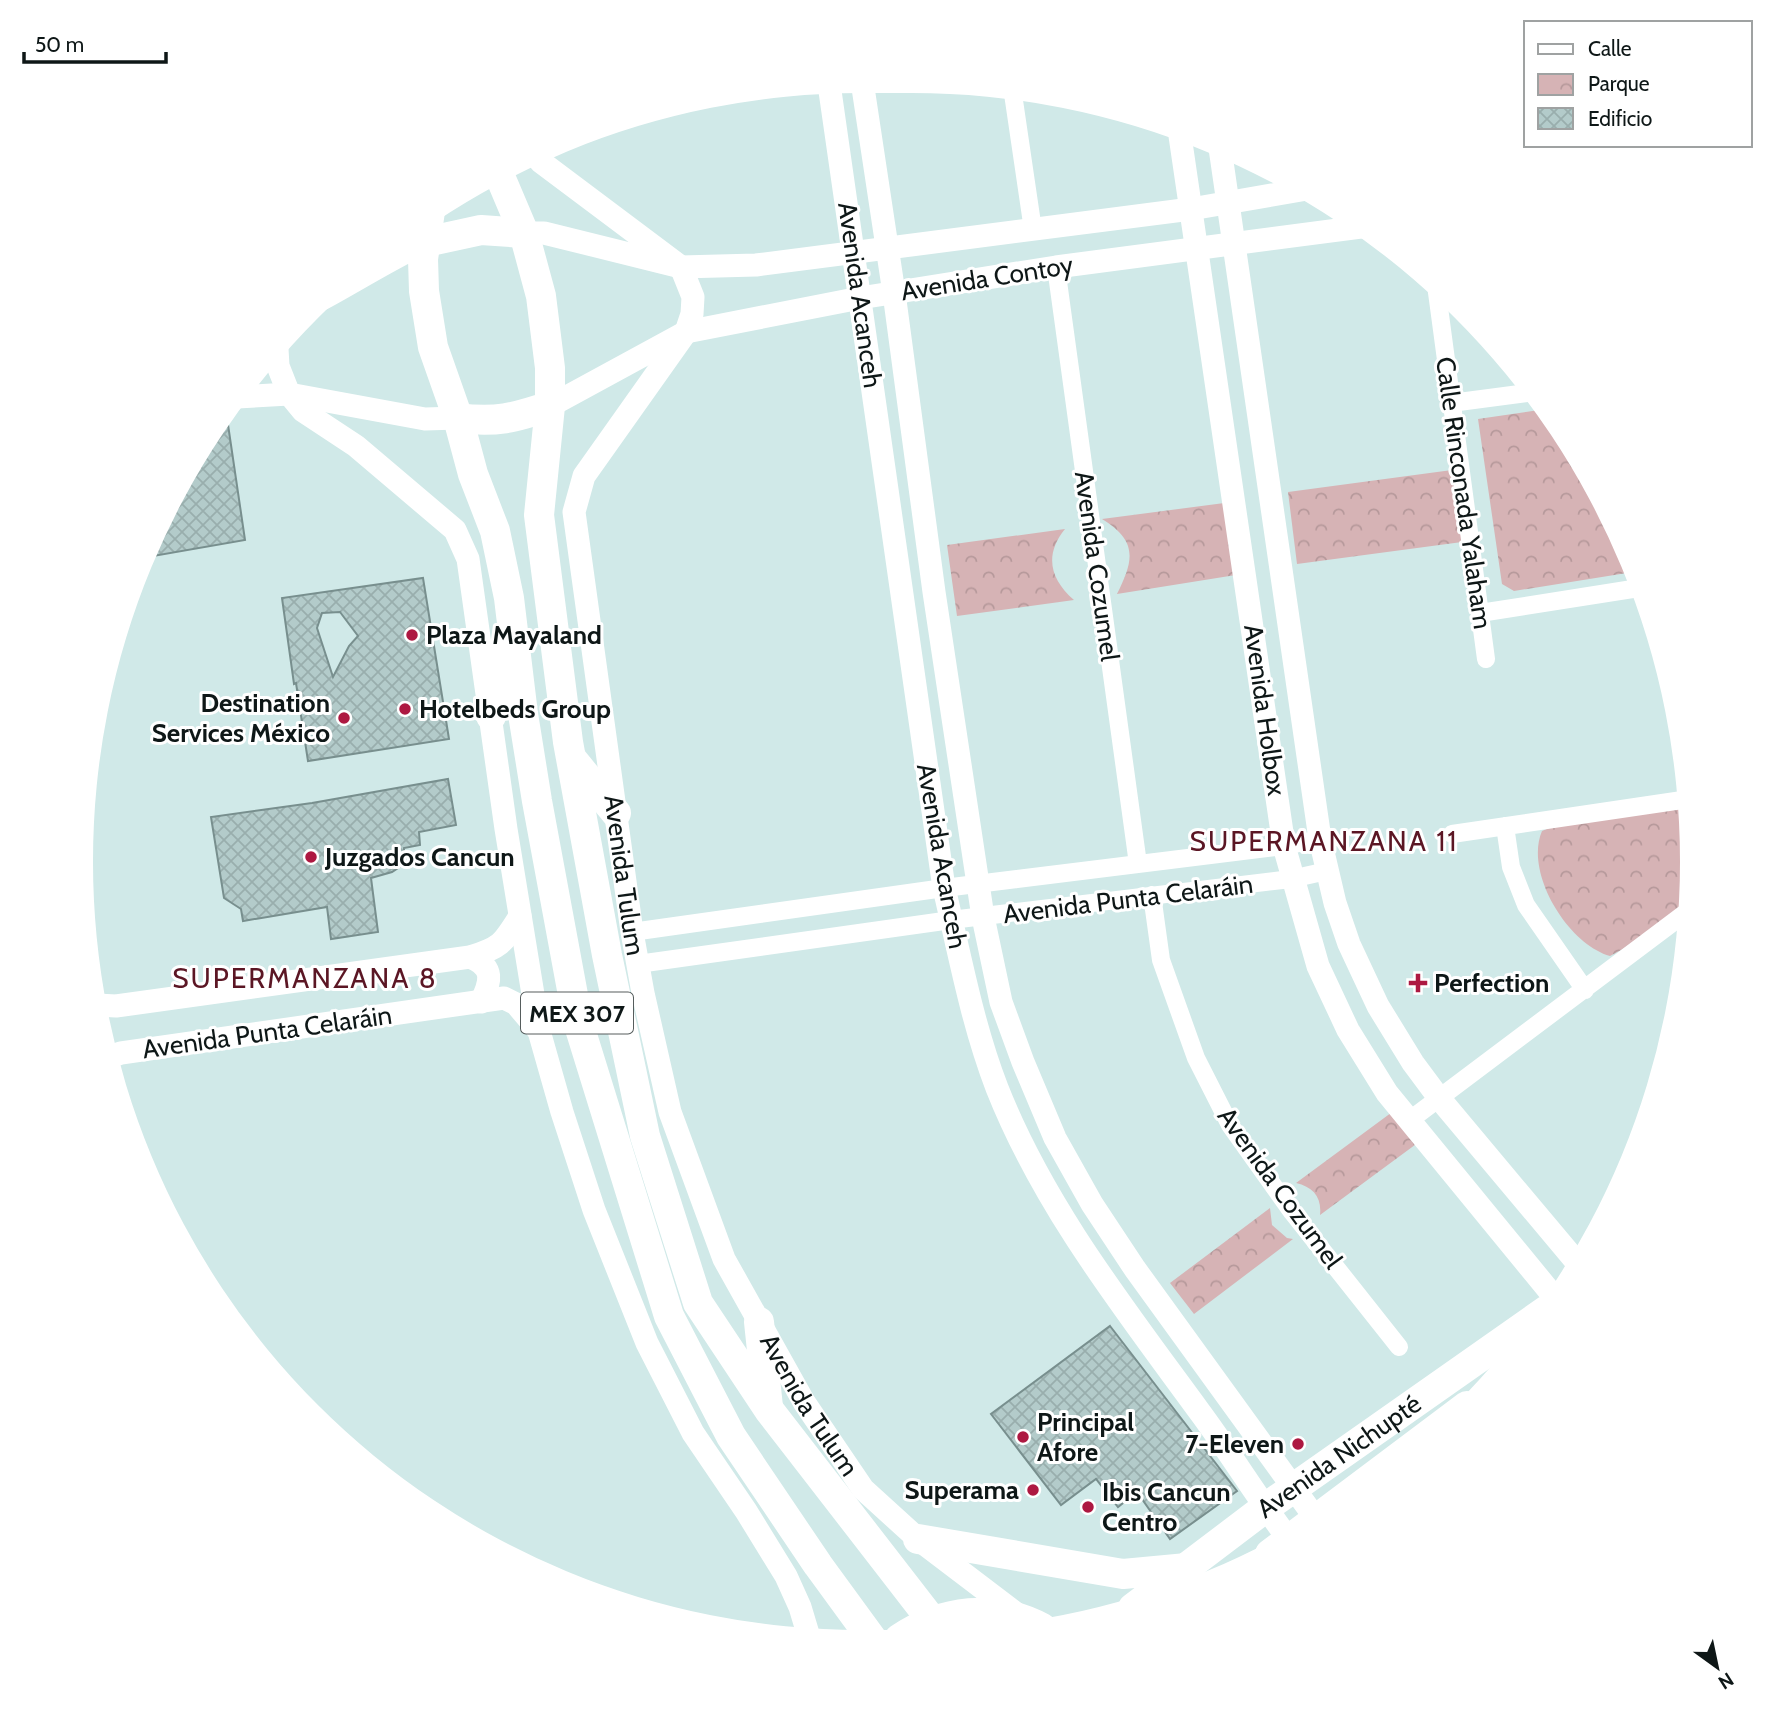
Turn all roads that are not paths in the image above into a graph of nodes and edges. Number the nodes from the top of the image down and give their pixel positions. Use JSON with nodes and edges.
{"nodes":[{"id":1,"x":864,"y":93,"type":"edge"},
{"id":2,"x":830,"y":94,"type":"edge"},
{"id":3,"x":1014,"y":99,"type":"edge"},
{"id":4,"x":1181,"y":142,"type":"edge"},
{"id":5,"x":1222,"y":158,"type":"edge"},
{"id":6,"x":542,"y":163,"type":"edge"},
{"id":7,"x":502,"y":182,"type":"edge"},
{"id":8,"x":1289,"y":192,"type":"edge"},
{"id":9,"x":1229,"y":202,"type":"junction"},
{"id":10,"x":1191,"y":209,"type":"junction"},
{"id":11,"x":428,"y":226,"type":"edge"},
{"id":12,"x":1348,"y":229,"type":"edge"},
{"id":13,"x":1033,"y":230,"type":"junction"},
{"id":14,"x":524,"y":233,"type":"junction"},
{"id":15,"x":426,"y":242,"type":"junction"},
{"id":16,"x":1235,"y":243,"type":"junction"},
{"id":17,"x":1198,"y":247,"type":"junction"},
{"id":18,"x":887,"y":248,"type":"junction"},
{"id":19,"x":855,"y":253,"type":"junction"},
{"id":20,"x":681,"y":267,"type":"junction"},
{"id":21,"x":1056,"y":267,"type":"junction"},
{"id":22,"x":366,"y":275,"type":"edge"},
{"id":23,"x":894,"y":293,"type":"junction"},
{"id":24,"x":860,"y":298,"type":"junction"},
{"id":25,"x":1438,"y":303,"type":"edge"},
{"id":26,"x":686,"y":332,"type":"junction"},
{"id":27,"x":278,"y":363,"type":"edge"},
{"id":28,"x":289,"y":394,"type":"junction"},
{"id":29,"x":1521,"y":394,"type":"edge"},
{"id":30,"x":250,"y":396,"type":"edge"},
{"id":31,"x":1451,"y":403,"type":"junction"},
{"id":32,"x":550,"y":406,"type":"junction"},
{"id":33,"x":458,"y":418,"type":"junction"},
{"id":34,"x":1630,"y":589,"type":"edge"},
{"id":35,"x":509,"y":598,"type":"junction"},
{"id":36,"x":1480,"y":613,"type":"junction"},
{"id":37,"x":1486,"y":659,"type":"dead end"},
{"id":38,"x":491,"y":716,"type":"junction"},
{"id":39,"x":570,"y":757,"type":"junction"},
{"id":40,"x":1678,"y":801,"type":"edge"},
{"id":41,"x":616,"y":813,"type":"junction"},
{"id":42,"x":1505,"y":826,"type":"junction"},
{"id":43,"x":1452,"y":834,"type":"dead end"},
{"id":44,"x":1321,"y":839,"type":"junction"},
{"id":45,"x":1284,"y":846,"type":"junction"},
{"id":46,"x":1138,"y":864,"type":"junction"},
{"id":47,"x":1327,"y":871,"type":"junction"},
{"id":48,"x":1292,"y":879,"type":"junction"},
{"id":49,"x":979,"y":884,"type":"junction"},
{"id":50,"x":944,"y":888,"type":"junction"},
{"id":51,"x":1152,"y":895,"type":"junction"},
{"id":52,"x":520,"y":916,"type":"junction"},
{"id":53,"x":983,"y":917,"type":"junction"},
{"id":54,"x":1678,"y":918,"type":"edge"},
{"id":55,"x":951,"y":920,"type":"junction"},
{"id":56,"x":632,"y":932,"type":"junction"},
{"id":57,"x":470,"y":957,"type":"junction"},
{"id":58,"x":638,"y":964,"type":"junction"},
{"id":59,"x":1585,"y":989,"type":"junction"},
{"id":60,"x":481,"y":1002,"type":"junction"},
{"id":61,"x":106,"y":1005,"type":"edge"},
{"id":62,"x":538,"y":1031,"type":"junction"},
{"id":63,"x":117,"y":1049,"type":"edge"},
{"id":64,"x":1439,"y":1098,"type":"junction"},
{"id":65,"x":1410,"y":1120,"type":"junction"},
{"id":66,"x":1571,"y":1256,"type":"edge"},
{"id":67,"x":1549,"y":1291,"type":"edge"},
{"id":68,"x":759,"y":1322,"type":"junction"},
{"id":69,"x":1522,"y":1327,"type":"edge"},
{"id":70,"x":1399,"y":1347,"type":"dead end"},
{"id":71,"x":769,"y":1410,"type":"junction"},
{"id":72,"x":1293,"y":1488,"type":"junction"},
{"id":73,"x":1265,"y":1508,"type":"junction"},
{"id":74,"x":1314,"y":1516,"type":"edge"},
{"id":75,"x":1279,"y":1536,"type":"edge"},
{"id":76,"x":918,"y":1539,"type":"junction"},
{"id":77,"x":1188,"y":1567,"type":"junction"},
{"id":78,"x":1158,"y":1589,"type":"edge"},
{"id":79,"x":1027,"y":1621,"type":"edge"},
{"id":80,"x":1030,"y":1621,"type":"edge"},
{"id":81,"x":806,"y":1629,"type":"edge"},
{"id":82,"x":939,"y":1629,"type":"edge"},
{"id":83,"x":941,"y":1629,"type":"edge"},
{"id":84,"x":865,"y":1630,"type":"edge"}],
"edges":[{"from":1,"to":18,"type":"street","name":"Avenida Acanceh"},
{"from":2,"to":19,"type":"street","name":"Avenida Acanceh"},
{"from":3,"to":13,"type":"street"},
{"from":4,"to":10,"type":"street","name":"Avenida Holbox"},
{"from":5,"to":9,"type":"street","name":"Avenida Holbox"},
{"from":6,"to":20,"type":"street"},
{"from":7,"to":14,"type":"main road"},
{"from":8,"to":9,"type":"street","name":"Avenida Contoy"},
{"from":9,"to":10,"type":"street","name":"Avenida Contoy"},
{"from":9,"to":16,"type":"street","name":"Avenida Holbox"},
{"from":10,"to":13,"type":"street","name":"Avenida Contoy"},
{"from":10,"to":17,"type":"street","name":"Avenida Holbox"},
{"from":11,"to":15,"type":"main road"},
{"from":12,"to":16,"type":"street","name":"Avenida Contoy"},
{"from":13,"to":18,"type":"street","name":"Avenida Contoy"},
{"from":14,"to":15,"type":"main road"},
{"from":14,"to":20,"type":"street","name":"Avenida Contoy"},
{"from":14,"to":32,"type":"main road","name":"Avenida Tulum"},
{"from":15,"to":22,"type":"street"},
{"from":15,"to":33,"type":"main road"},
{"from":16,"to":17,"type":"street","name":"Avenida Contoy"},
{"from":16,"to":44,"type":"street","name":"Avenida Holbox"},
{"from":17,"to":21,"type":"street","name":"Avenida Contoy"},
{"from":17,"to":45,"type":"street","name":"Avenida Holbox"},
{"from":18,"to":19,"type":"street","name":"Avenida Contoy"},
{"from":18,"to":23,"type":"street","name":"Avenida Acanceh"},
{"from":19,"to":20,"type":"street","name":"Avenida Contoy"},
{"from":19,"to":24,"type":"street","name":"Avenida Acanceh"},
{"from":20,"to":26,"type":"street","name":"Avenida Tulum"},
{"from":21,"to":23,"type":"street","name":"Avenida Contoy"},
{"from":21,"to":46,"type":"street","name":"Avenida Cozumel"},
{"from":23,"to":24,"type":"street","name":"Avenida Contoy"},
{"from":23,"to":49,"type":"street","name":"Avenida Acanceh"},
{"from":24,"to":26,"type":"street","name":"Avenida Contoy"},
{"from":24,"to":50,"type":"street","name":"Avenida Acanceh"},
{"from":25,"to":31,"type":"street","name":"Calle Rinconada Yalaham"},
{"from":26,"to":32,"type":"street","name":"Avenida Contoy"},
{"from":26,"to":41,"type":"street","name":"Avenida Tulum"},
{"from":27,"to":28,"type":"street"},
{"from":28,"to":30,"type":"street"},
{"from":28,"to":33,"type":"street"},
{"from":28,"to":38,"type":"street"},
{"from":29,"to":31,"type":"street"},
{"from":31,"to":36,"type":"street","name":"Calle Rinconada Yalaham"},
{"from":32,"to":33,"type":"main road"},
{"from":32,"to":39,"type":"main road","name":"Avenida Tulum","number":"MEX 307"},
{"from":33,"to":35,"type":"main road","number":"MEX 307"},
{"from":34,"to":36,"type":"street"},
{"from":35,"to":38,"type":"main road"},
{"from":35,"to":84,"type":"main road","number":"MEX 307"},
{"from":36,"to":37,"type":"street","name":"Calle Rinconada Yalaham"},
{"from":38,"to":52,"type":"street"},
{"from":39,"to":41,"type":"main road"},
{"from":39,"to":71,"type":"main road","name":"Avenida Tulum","number":"MEX 307"},
{"from":40,"to":42,"type":"street"},
{"from":41,"to":56,"type":"street","name":"Avenida Tulum"},
{"from":42,"to":43,"type":"street"},
{"from":42,"to":59,"type":"street"},
{"from":44,"to":45,"type":"street","name":"Avenida Punta Celaráin"},
{"from":44,"to":47,"type":"street","name":"Avenida Holbox"},
{"from":45,"to":46,"type":"street","name":"Avenida Punta Celaráin"},
{"from":45,"to":48,"type":"street","name":"Avenida Holbox"},
{"from":46,"to":49,"type":"street","name":"Avenida Punta Celaráin"},
{"from":47,"to":48,"type":"street","name":"Avenida Punta Celaráin"},
{"from":47,"to":64,"type":"street","name":"Avenida Holbox"},
{"from":48,"to":51,"type":"street","name":"Avenida Punta Celaráin"},
{"from":48,"to":65,"type":"street","name":"Avenida Holbox"},
{"from":49,"to":50,"type":"street","name":"Avenida Punta Celaráin"},
{"from":49,"to":53,"type":"street","name":"Avenida Acanceh"},
{"from":50,"to":55,"type":"street","name":"Avenida Acanceh"},
{"from":50,"to":56,"type":"street","name":"Avenida Punta Celaráin"},
{"from":51,"to":53,"type":"street","name":"Avenida Punta Celaráin"},
{"from":51,"to":70,"type":"street","name":"Avenida Cozumel"},
{"from":52,"to":57,"type":"street","name":"Avenida Punta Celaráin"},
{"from":52,"to":62,"type":"street"},
{"from":53,"to":55,"type":"street","name":"Avenida Punta Celaráin"},
{"from":53,"to":72,"type":"street","name":"Avenida Acanceh"},
{"from":54,"to":59,"type":"street"},
{"from":55,"to":58,"type":"street","name":"Avenida Punta Celaráin"},
{"from":55,"to":73,"type":"street","name":"Avenida Acanceh"},
{"from":56,"to":58,"type":"street","name":"Avenida Tulum"},
{"from":57,"to":60,"type":"street"},
{"from":57,"to":61,"type":"street","name":"Avenida Punta Celaráin"},
{"from":58,"to":68,"type":"street","name":"Avenida Tulum"},
{"from":59,"to":64,"type":"street"},
{"from":60,"to":62,"type":"street","name":"Avenida Punta Celaráin"},
{"from":60,"to":63,"type":"street","name":"Avenida Punta Celaráin"},
{"from":62,"to":81,"type":"street"},
{"from":64,"to":65,"type":"street"},
{"from":64,"to":66,"type":"street","name":"Avenida Holbox"},
{"from":65,"to":67,"type":"street","name":"Avenida Holbox"},
{"from":68,"to":71,"type":"main road"},
{"from":68,"to":76,"type":"street","name":"Avenida Tulum"},
{"from":69,"to":72,"type":"main road","name":"Avenida Nichupté"},
{"from":71,"to":82,"type":"main road","name":"Avenida Tulum","number":"MEX 307"},
{"from":72,"to":73,"type":"main road","name":"Avenida Nichupté"},
{"from":72,"to":74,"type":"street","name":"Avenida Acanceh"},
{"from":73,"to":75,"type":"street","name":"Avenida Acanceh"},
{"from":73,"to":77,"type":"main road","name":"Avenida Nichupté"},
{"from":76,"to":77,"type":"main road"},
{"from":76,"to":80,"type":"street","name":"Avenida Tulum"},
{"from":77,"to":78,"type":"main road","name":"Avenida Nichupté"},
{"from":79,"to":83,"type":"main road"}]}
